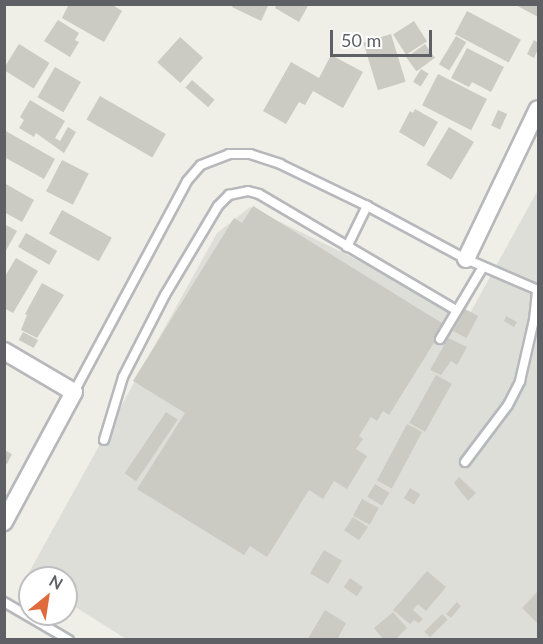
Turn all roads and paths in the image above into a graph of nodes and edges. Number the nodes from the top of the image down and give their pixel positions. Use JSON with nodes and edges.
{"nodes":[{"id":1,"x":538,"y":109,"type":"edge"},
{"id":2,"x":367,"y":206,"type":"junction"},
{"id":3,"x":347,"y":247,"type":"junction"},
{"id":4,"x":466,"y":259,"type":"junction"},
{"id":5,"x":483,"y":267,"type":"junction"},
{"id":6,"x":538,"y":290,"type":"edge"},
{"id":7,"x":456,"y":310,"type":"junction"},
{"id":8,"x":440,"y":339,"type":"dead end"},
{"id":9,"x":4,"y":351,"type":"edge"},
{"id":10,"x":74,"y":392,"type":"junction"},
{"id":11,"x":104,"y":440,"type":"dead end"},
{"id":12,"x":465,"y":462,"type":"dead end"},
{"id":13,"x":4,"y":522,"type":"edge"},
{"id":14,"x":4,"y":602,"type":"edge"},
{"id":15,"x":69,"y":639,"type":"edge"}],
"edges":[{"from":1,"to":4,"type":"street"},
{"from":2,"to":3,"type":"lane"},
{"from":2,"to":4,"type":"lane"},
{"from":2,"to":10,"type":"lane"},
{"from":3,"to":7,"type":"lane"},
{"from":3,"to":11,"type":"lane"},
{"from":4,"to":5,"type":"lane"},
{"from":5,"to":6,"type":"lane"},
{"from":5,"to":7,"type":"lane"},
{"from":6,"to":12,"type":"lane"},
{"from":7,"to":8,"type":"lane"},
{"from":9,"to":10,"type":"street"},
{"from":10,"to":13,"type":"street"},
{"from":14,"to":15,"type":"lane"}]}
